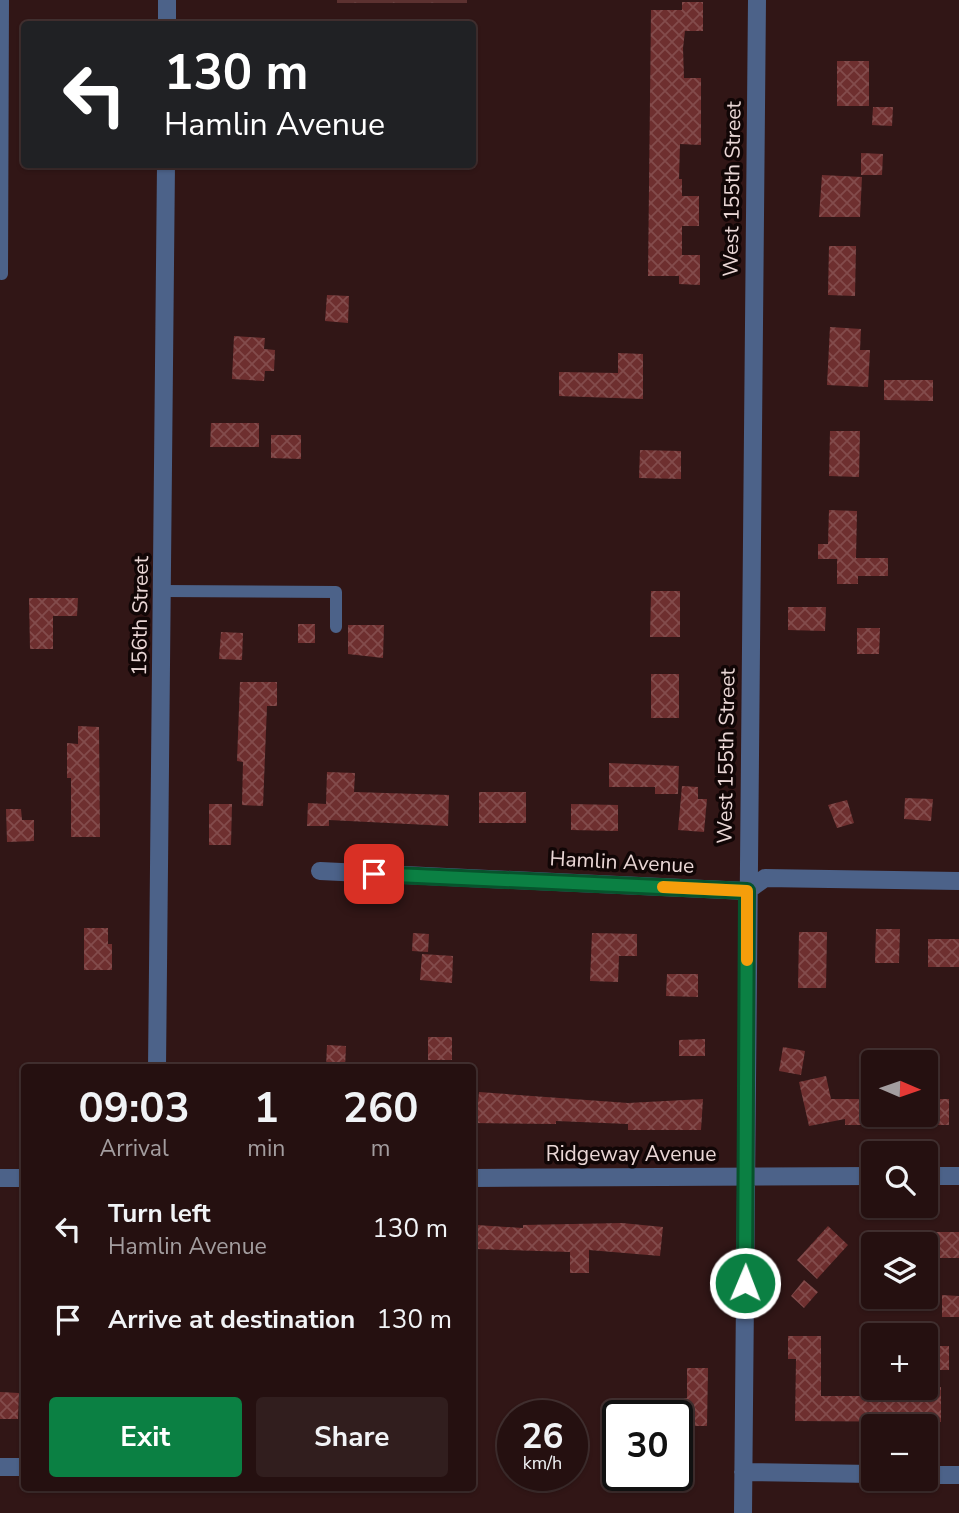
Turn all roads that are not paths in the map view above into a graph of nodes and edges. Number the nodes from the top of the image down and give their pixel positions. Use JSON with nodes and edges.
{"nodes":[{"id":1,"x":3,"y":0,"type":"edge"},
{"id":2,"x":167,"y":0,"type":"edge"},
{"id":3,"x":757,"y":0,"type":"edge"},
{"id":4,"x":167,"y":21,"type":"edge"},
{"id":5,"x":166,"y":168,"type":"edge"},
{"id":6,"x":2,"y":274,"type":"edge"},
{"id":7,"x":163,"y":591,"type":"junction"},
{"id":8,"x":336,"y":627,"type":"dead end"},
{"id":9,"x":320,"y":871,"type":"dead end"},
{"id":10,"x":959,"y":881,"type":"edge"},
{"id":11,"x":747,"y":891,"type":"junction"},
{"id":12,"x":157,"y":1064,"type":"edge"},
{"id":13,"x":747,"y":1175,"type":"junction"},
{"id":14,"x":861,"y":1176,"type":"edge"},
{"id":15,"x":938,"y":1176,"type":"edge"},
{"id":16,"x":959,"y":1177,"type":"edge"},
{"id":17,"x":0,"y":1178,"type":"edge"},
{"id":18,"x":21,"y":1178,"type":"edge"},
{"id":19,"x":476,"y":1178,"type":"edge"},
{"id":20,"x":0,"y":1467,"type":"edge"},
{"id":21,"x":21,"y":1467,"type":"edge"},
{"id":22,"x":743,"y":1472,"type":"junction"},
{"id":23,"x":861,"y":1474,"type":"edge"},
{"id":24,"x":938,"y":1475,"type":"edge"},
{"id":25,"x":959,"y":1475,"type":"edge"},
{"id":26,"x":743,"y":1513,"type":"edge"}],
"edges":[{"from":1,"to":6,"type":"lane"},
{"from":2,"to":4,"type":"street"},
{"from":3,"to":11,"type":"street","name":"West 155th Street"},
{"from":5,"to":7,"type":"street","name":"156th Street"},
{"from":7,"to":8,"type":"lane"},
{"from":7,"to":12,"type":"street","name":"156th Street"},
{"from":9,"to":11,"type":"street","name":"Hamlin Avenue"},
{"from":10,"to":11,"type":"street","name":"Hamlin Avenue"},
{"from":11,"to":13,"type":"street","name":"West 155th Street"},
{"from":13,"to":14,"type":"street","name":"Ridgeway Avenue"},
{"from":13,"to":19,"type":"street","name":"Ridgeway Avenue"},
{"from":13,"to":22,"type":"street","name":"West 155th Street"},
{"from":15,"to":16,"type":"street"},
{"from":17,"to":18,"type":"street"},
{"from":20,"to":21,"type":"street"},
{"from":22,"to":23,"type":"street"},
{"from":22,"to":26,"type":"street","name":"West 155th Street"},
{"from":24,"to":25,"type":"street"}]}
